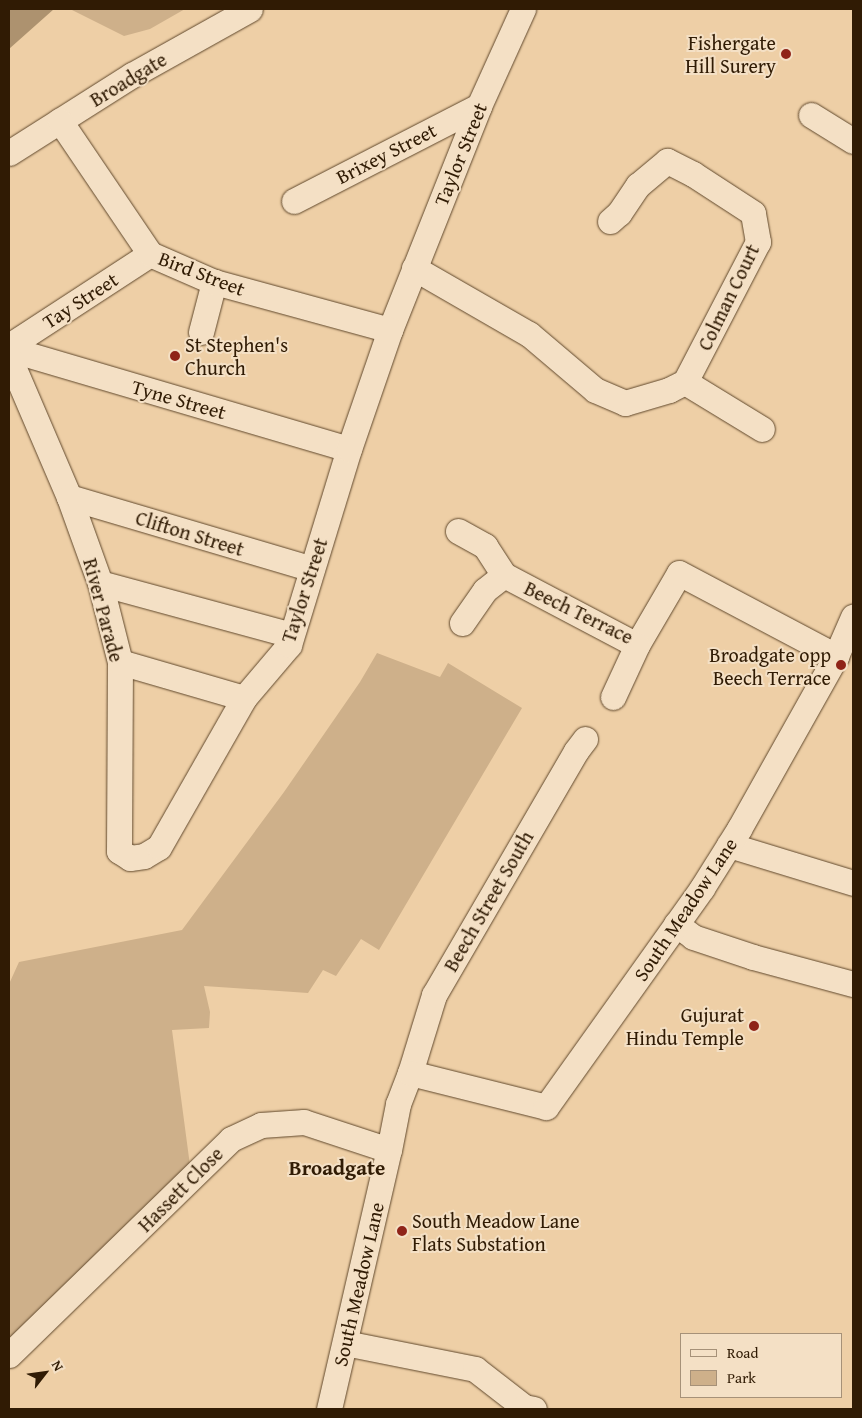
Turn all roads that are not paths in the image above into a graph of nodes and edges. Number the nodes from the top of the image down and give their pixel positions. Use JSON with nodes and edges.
{"nodes":[{"id":1,"x":250,"y":9,"type":"edge"},
{"id":2,"x":523,"y":9,"type":"edge"},
{"id":3,"x":479,"y":106,"type":"junction"},
{"id":4,"x":811,"y":115,"type":"dead end"},
{"id":5,"x":60,"y":121,"type":"junction"},
{"id":6,"x":853,"y":141,"type":"edge"},
{"id":7,"x":9,"y":152,"type":"edge"},
{"id":8,"x":294,"y":201,"type":"dead end"},
{"id":9,"x":610,"y":221,"type":"dead end"},
{"id":10,"x":150,"y":254,"type":"junction"},
{"id":11,"x":414,"y":268,"type":"junction"},
{"id":12,"x":214,"y":282,"type":"junction"},
{"id":13,"x":201,"y":332,"type":"dead end"},
{"id":14,"x":387,"y":339,"type":"junction"},
{"id":15,"x":9,"y":347,"type":"edge"},
{"id":16,"x":9,"y":357,"type":"edge"},
{"id":17,"x":686,"y":382,"type":"junction"},
{"id":18,"x":762,"y":429,"type":"dead end"},
{"id":19,"x":349,"y":449,"type":"junction"},
{"id":20,"x":69,"y":497,"type":"junction"},
{"id":21,"x":458,"y":531,"type":"dead end"},
{"id":22,"x":312,"y":569,"type":"junction"},
{"id":23,"x":504,"y":575,"type":"junction"},
{"id":24,"x":100,"y":583,"type":"junction"},
{"id":25,"x":853,"y":617,"type":"edge"},
{"id":26,"x":462,"y":623,"type":"dead end"},
{"id":27,"x":291,"y":634,"type":"junction"},
{"id":28,"x":637,"y":646,"type":"junction"},
{"id":29,"x":836,"y":656,"type":"junction"},
{"id":30,"x":120,"y":662,"type":"junction"},
{"id":31,"x":613,"y":697,"type":"dead end"},
{"id":32,"x":244,"y":698,"type":"junction"},
{"id":33,"x":585,"y":739,"type":"dead end"},
{"id":34,"x":729,"y":845,"type":"junction"},
{"id":35,"x":144,"y":856,"type":"joint"},
{"id":36,"x":853,"y":883,"type":"edge"},
{"id":37,"x":676,"y":924,"type":"junction"},
{"id":38,"x":853,"y":984,"type":"edge"},
{"id":39,"x":410,"y":1073,"type":"junction"},
{"id":40,"x":390,"y":1150,"type":"junction"},
{"id":41,"x":345,"y":1343,"type":"junction"},
{"id":42,"x":9,"y":1355,"type":"edge"},
{"id":43,"x":329,"y":1409,"type":"edge"},
{"id":44,"x":534,"y":1409,"type":"edge"}],
"edges":[{"from":1,"to":5,"type":"street","name":"Broadgate"},
{"from":2,"to":3,"type":"street","name":"Taylor Street"},
{"from":3,"to":8,"type":"street","name":"Brixey Street"},
{"from":3,"to":11,"type":"street","name":"Taylor Street"},
{"from":4,"to":6,"type":"street"},
{"from":5,"to":7,"type":"street","name":"Broadgate"},
{"from":5,"to":10,"type":"street","name":"Bird Street"},
{"from":9,"to":17,"type":"street","name":"Colman Court"},
{"from":10,"to":12,"type":"street","name":"Bird Street"},
{"from":10,"to":15,"type":"street","name":"Tay Street"},
{"from":11,"to":14,"type":"street","name":"Taylor Street"},
{"from":11,"to":17,"type":"street"},
{"from":12,"to":13,"type":"street"},
{"from":12,"to":14,"type":"street","name":"Bird Street"},
{"from":14,"to":19,"type":"street","name":"Taylor Street"},
{"from":15,"to":19,"type":"street","name":"Tyne Street"},
{"from":16,"to":20,"type":"street","name":"River Parade"},
{"from":17,"to":18,"type":"street"},
{"from":19,"to":22,"type":"street","name":"Taylor Street"},
{"from":20,"to":22,"type":"street","name":"Clifton Street"},
{"from":20,"to":24,"type":"street","name":"River Parade"},
{"from":21,"to":23,"type":"street","name":"Beech Terrace"},
{"from":22,"to":27,"type":"street","name":"Taylor Street"},
{"from":23,"to":26,"type":"street","name":"Beech Terrace"},
{"from":23,"to":28,"type":"street","name":"Beech Terrace"},
{"from":24,"to":27,"type":"street"},
{"from":24,"to":30,"type":"street","name":"River Parade"},
{"from":25,"to":29,"type":"street","name":"South Meadow Lane"},
{"from":27,"to":32,"type":"street","name":"Taylor Street"},
{"from":28,"to":29,"type":"street","name":"Beech Terrace"},
{"from":28,"to":31,"type":"street"},
{"from":29,"to":34,"type":"street","name":"South Meadow Lane"},
{"from":30,"to":32,"type":"street"},
{"from":30,"to":35,"type":"street","name":"River Parade"},
{"from":32,"to":35,"type":"street","name":"Taylor Street"},
{"from":33,"to":39,"type":"street","name":"Beech Street South"},
{"from":34,"to":36,"type":"street"},
{"from":34,"to":37,"type":"street","name":"South Meadow Lane"},
{"from":37,"to":38,"type":"street"},
{"from":37,"to":39,"type":"street","name":"South Meadow Lane"},
{"from":39,"to":40,"type":"street","name":"South Meadow Lane"},
{"from":40,"to":41,"type":"street","name":"South Meadow Lane"},
{"from":40,"to":42,"type":"street","name":"Hassett Close"},
{"from":41,"to":43,"type":"street","name":"South Meadow Lane"},
{"from":41,"to":44,"type":"street"}]}
